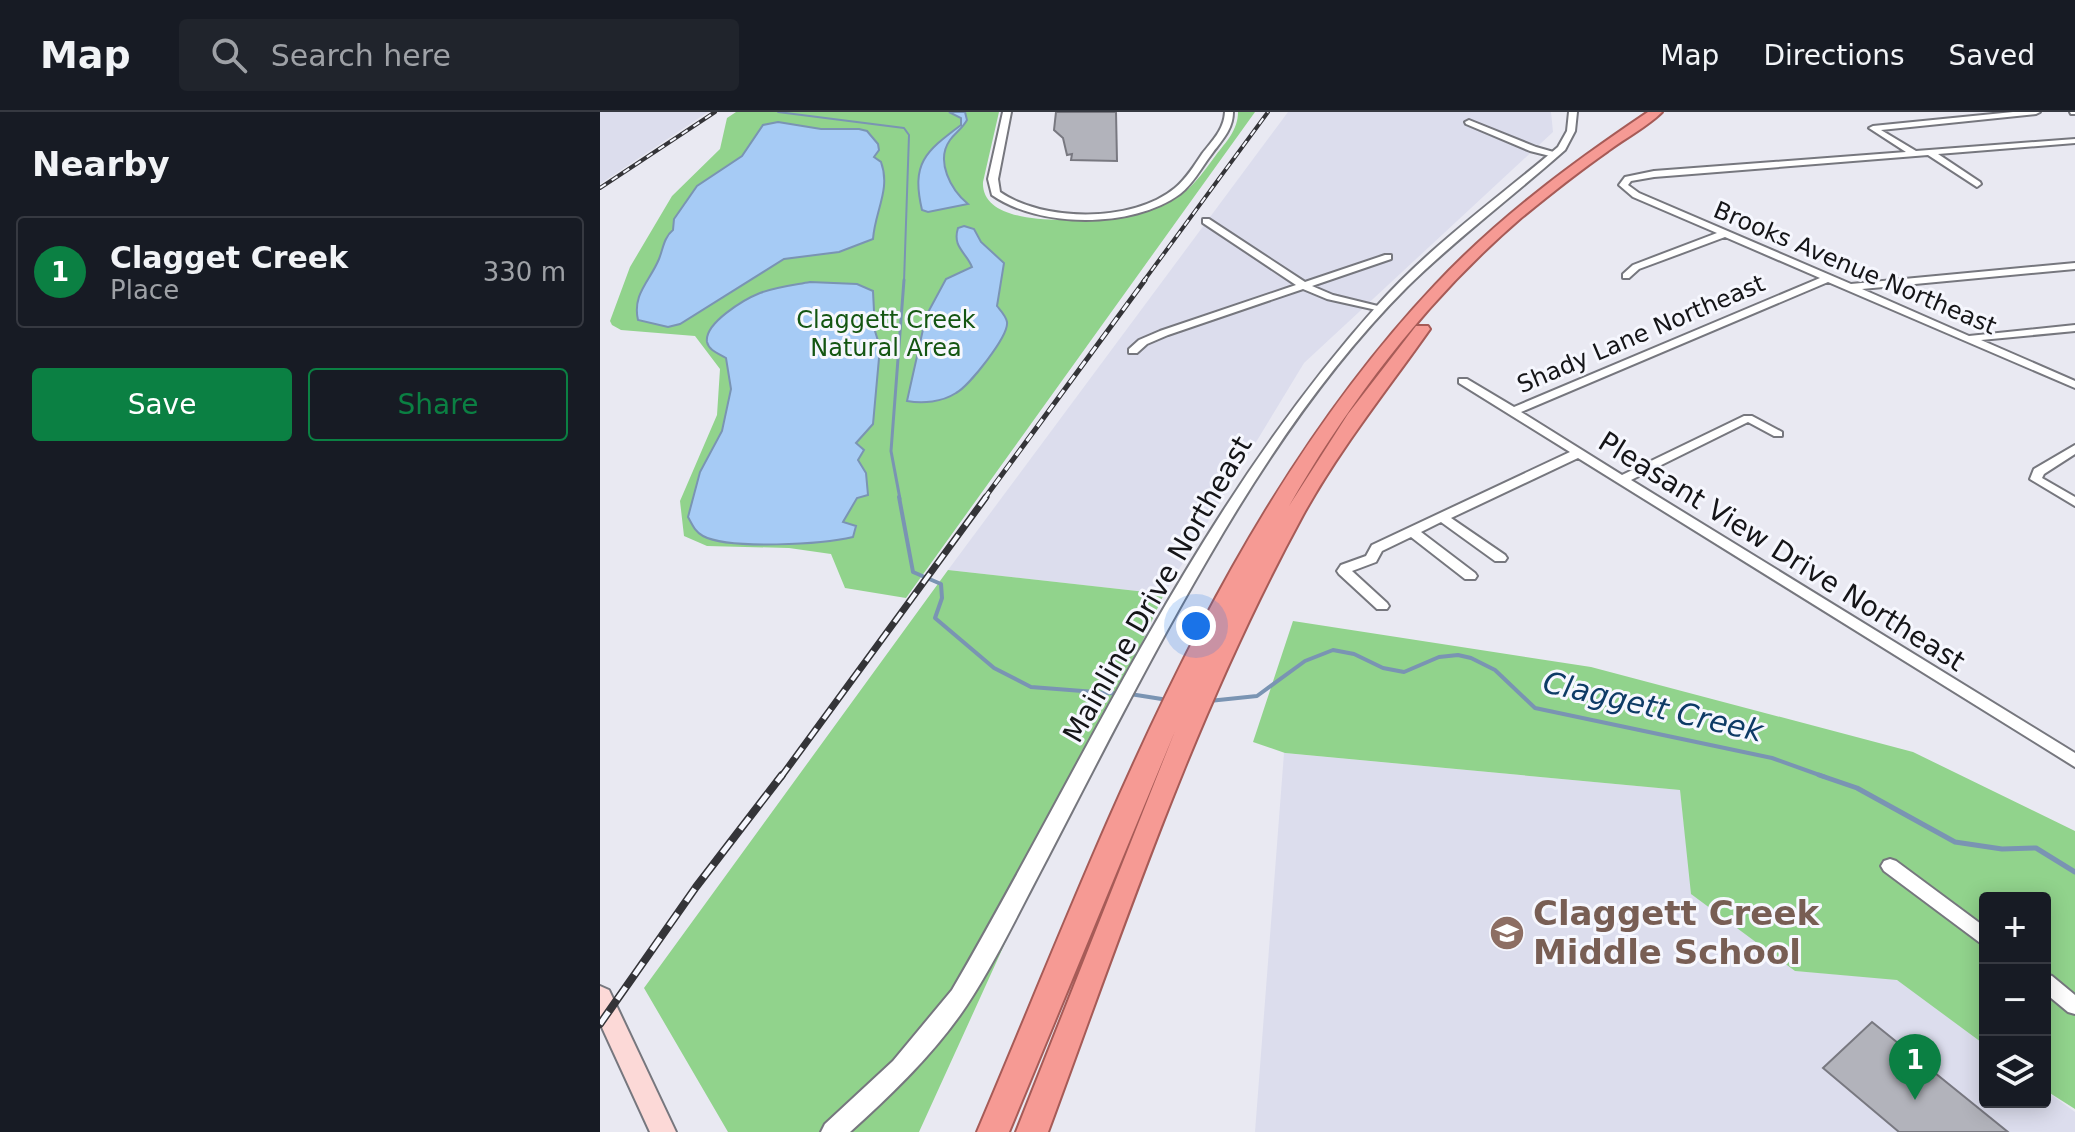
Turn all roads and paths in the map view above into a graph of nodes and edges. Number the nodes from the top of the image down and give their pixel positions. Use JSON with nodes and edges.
{"nodes":[{"id":1,"x":1007,"y":112,"type":"edge"},
{"id":2,"x":1229,"y":112,"type":"edge"},
{"id":3,"x":1573,"y":112,"type":"edge"},
{"id":4,"x":1656,"y":112,"type":"edge"},
{"id":5,"x":1673,"y":112,"type":"edge"},
{"id":6,"x":2036,"y":112,"type":"edge"},
{"id":7,"x":1469,"y":122,"type":"dead end"},
{"id":8,"x":2075,"y":141,"type":"edge"},
{"id":9,"x":1931,"y":153,"type":"junction"},
{"id":10,"x":1914,"y":154,"type":"junction"},
{"id":11,"x":1554,"y":155,"type":"junction"},
{"id":12,"x":1977,"y":184,"type":"dead end"},
{"id":13,"x":1206,"y":221,"type":"dead end"},
{"id":14,"x":1726,"y":233,"type":"junction"},
{"id":15,"x":1388,"y":257,"type":"dead end"},
{"id":16,"x":2075,"y":266,"type":"edge"},
{"id":17,"x":1626,"y":276,"type":"dead end"},
{"id":18,"x":1828,"y":278,"type":"junction"},
{"id":19,"x":1304,"y":286,"type":"junction"},
{"id":20,"x":1850,"y":287,"type":"junction"},
{"id":21,"x":1381,"y":308,"type":"junction"},
{"id":22,"x":2075,"y":328,"type":"edge"},
{"id":23,"x":1968,"y":339,"type":"junction"},
{"id":24,"x":1133,"y":351,"type":"dead end"},
{"id":25,"x":1463,"y":381,"type":"dead end"},
{"id":26,"x":2075,"y":385,"type":"edge"},
{"id":27,"x":1515,"y":411,"type":"junction"},
{"id":28,"x":1778,"y":434,"type":"dead end"},
{"id":29,"x":2075,"y":449,"type":"edge"},
{"id":30,"x":1580,"y":452,"type":"junction"},
{"id":31,"x":1623,"y":479,"type":"junction"},
{"id":32,"x":2075,"y":502,"type":"edge"},
{"id":33,"x":1442,"y":517,"type":"junction"},
{"id":34,"x":1412,"y":531,"type":"junction"},
{"id":35,"x":1500,"y":558,"type":"dead end"},
{"id":36,"x":1470,"y":576,"type":"dead end"},
{"id":37,"x":1382,"y":606,"type":"dead end"},
{"id":38,"x":1205,"y":665,"type":"junction"},
{"id":39,"x":1172,"y":736,"type":"junction"},
{"id":40,"x":2075,"y":761,"type":"edge"},
{"id":41,"x":1890,"y":866,"type":"dead end"},
{"id":42,"x":1979,"y":933,"type":"edge"},
{"id":43,"x":2051,"y":987,"type":"edge"},
{"id":44,"x":600,"y":997,"type":"edge"},
{"id":45,"x":2075,"y":1006,"type":"edge"},
{"id":46,"x":663,"y":1132,"type":"edge"},
{"id":47,"x":833,"y":1132,"type":"edge"},
{"id":48,"x":993,"y":1132,"type":"edge"},
{"id":49,"x":1032,"y":1132,"type":"edge"}],
"edges":[{"from":1,"to":2,"type":"street"},
{"from":3,"to":11,"type":"street","name":"Mainline Drive Northeast"},
{"from":4,"to":38,"type":"highway"},
{"from":5,"to":38,"type":"highway"},
{"from":6,"to":10,"type":"street"},
{"from":7,"to":11,"type":"street"},
{"from":8,"to":9,"type":"street"},
{"from":9,"to":10,"type":"street"},
{"from":9,"to":12,"type":"street"},
{"from":10,"to":14,"type":"street","name":"Brooks Avenue Northeast"},
{"from":11,"to":21,"type":"street","name":"Mainline Drive Northeast"},
{"from":13,"to":19,"type":"street"},
{"from":14,"to":17,"type":"street"},
{"from":14,"to":18,"type":"street","name":"Brooks Avenue Northeast"},
{"from":15,"to":19,"type":"street"},
{"from":16,"to":20,"type":"street"},
{"from":18,"to":20,"type":"street","name":"Brooks Avenue Northeast"},
{"from":18,"to":27,"type":"street","name":"Shady Lane Northeast"},
{"from":19,"to":21,"type":"street"},
{"from":19,"to":24,"type":"street"},
{"from":20,"to":23,"type":"street","name":"Brooks Avenue Northeast"},
{"from":21,"to":47,"type":"street","name":"Mainline Drive Northeast"},
{"from":22,"to":23,"type":"street"},
{"from":23,"to":26,"type":"street","name":"Brooks Avenue Northeast"},
{"from":25,"to":27,"type":"street","name":"Pleasant View Drive Northeast"},
{"from":27,"to":30,"type":"street","name":"Pleasant View Drive Northeast"},
{"from":28,"to":31,"type":"street"},
{"from":29,"to":32,"type":"street"},
{"from":30,"to":31,"type":"street","name":"Pleasant View Drive Northeast"},
{"from":30,"to":33,"type":"street"},
{"from":31,"to":40,"type":"street","name":"Pleasant View Drive Northeast"},
{"from":33,"to":34,"type":"street"},
{"from":33,"to":35,"type":"street"},
{"from":34,"to":36,"type":"street"},
{"from":34,"to":37,"type":"street"},
{"from":38,"to":39,"type":"highway"},
{"from":39,"to":48,"type":"highway"},
{"from":39,"to":49,"type":"highway"},
{"from":41,"to":42,"type":"street"},
{"from":43,"to":45,"type":"street"},
{"from":44,"to":46,"type":"main road"}]}
